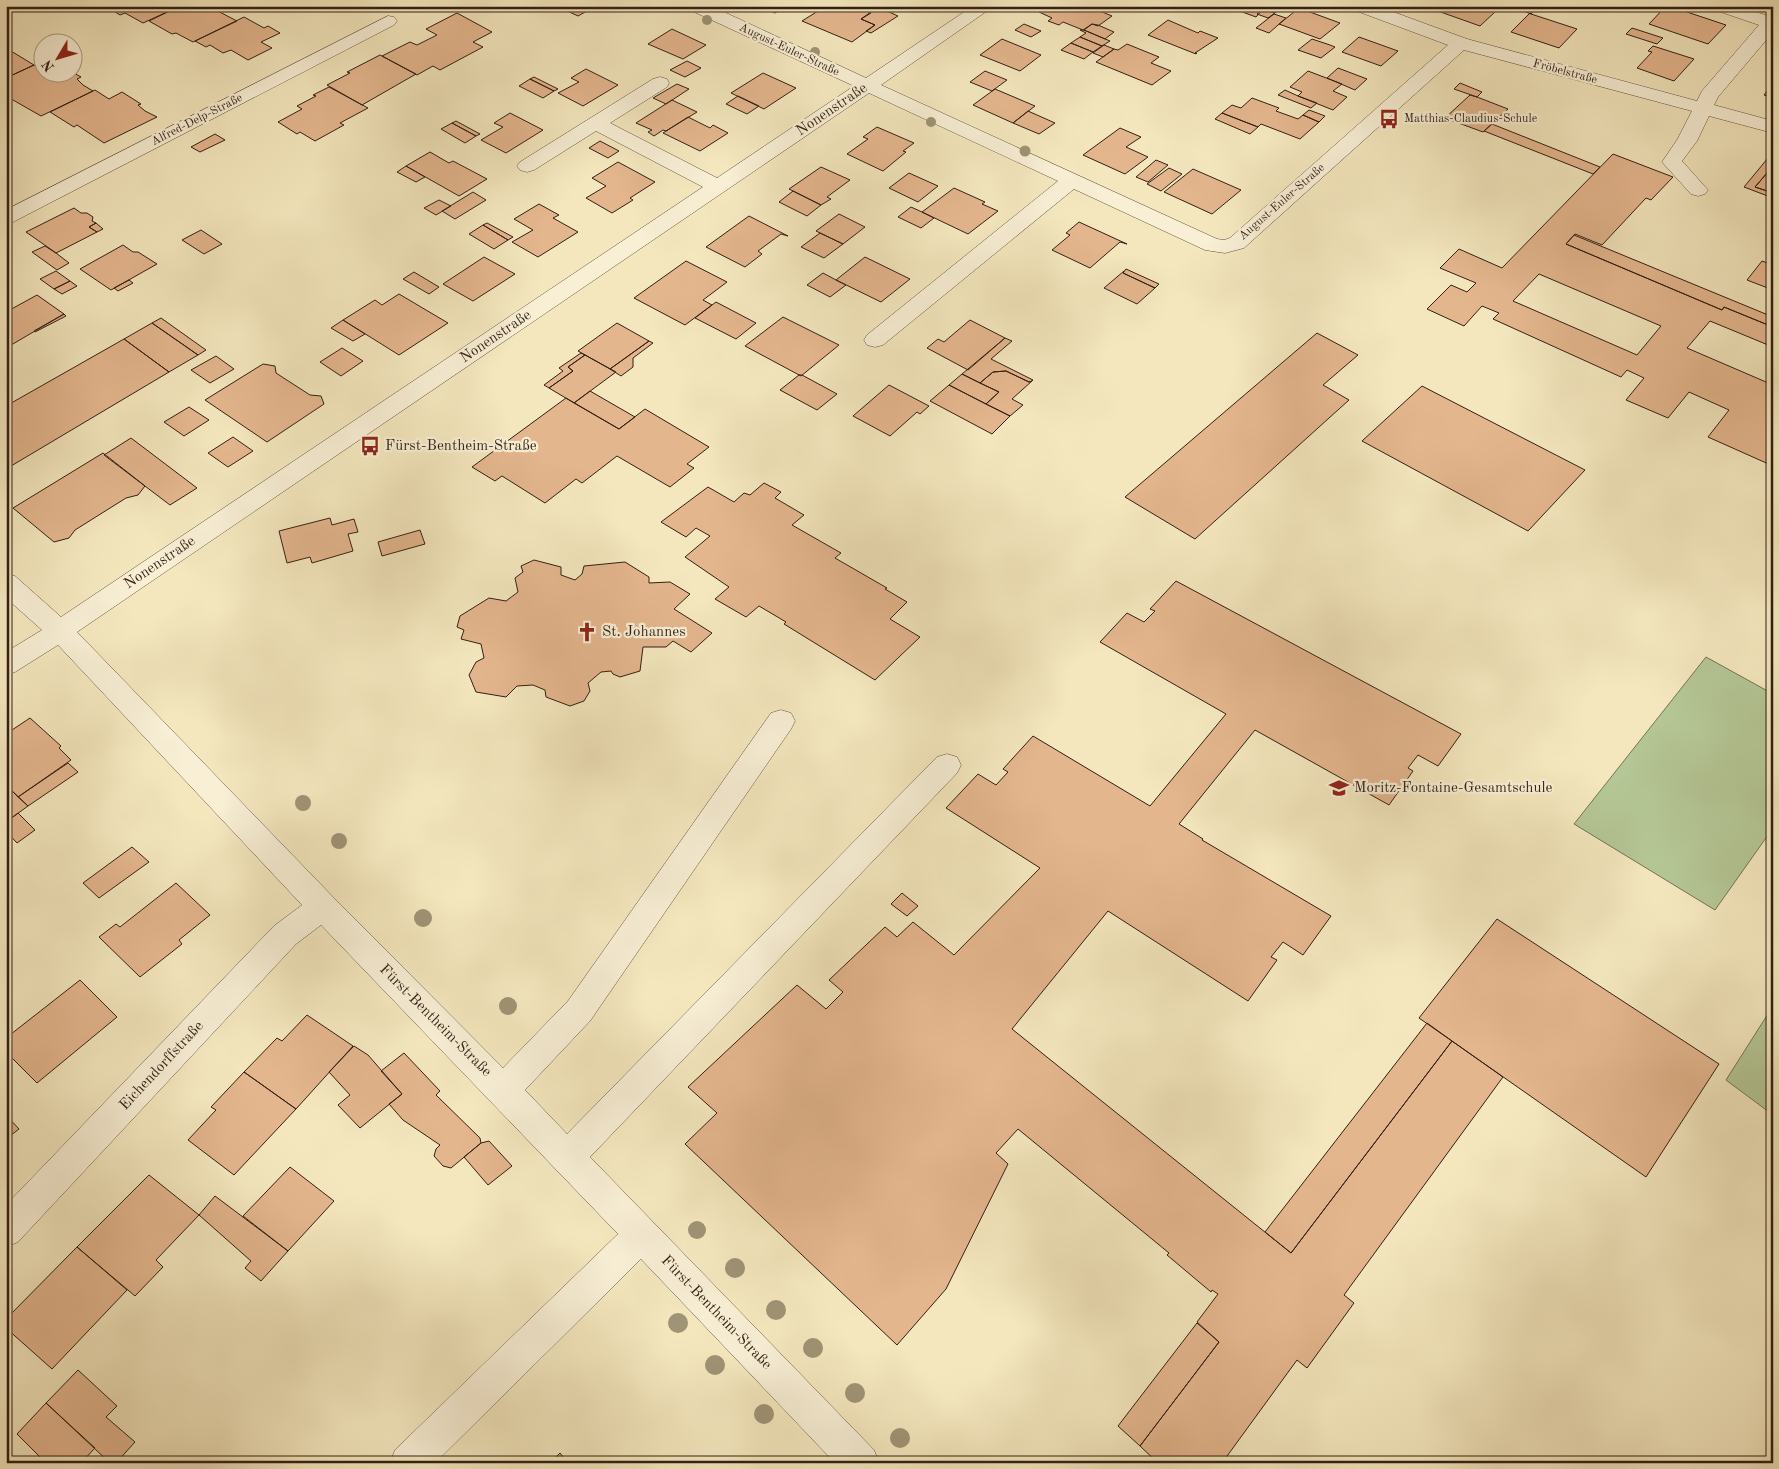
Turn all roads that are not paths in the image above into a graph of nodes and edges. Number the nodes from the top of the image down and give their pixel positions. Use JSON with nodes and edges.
{"nodes":[{"id":1,"x":696,"y":6,"type":"edge"},
{"id":2,"x":985,"y":6,"type":"edge"},
{"id":3,"x":1360,"y":6,"type":"edge"},
{"id":4,"x":1721,"y":6,"type":"edge"},
{"id":5,"x":388,"y":21,"type":"dead end"},
{"id":6,"x":1772,"y":22,"type":"edge"},
{"id":7,"x":1462,"y":43,"type":"junction"},
{"id":8,"x":660,"y":83,"type":"dead end"},
{"id":9,"x":867,"y":86,"type":"junction"},
{"id":10,"x":1703,"y":110,"type":"junction"},
{"id":11,"x":595,"y":123,"type":"junction"},
{"id":12,"x":1773,"y":127,"type":"edge"},
{"id":13,"x":527,"y":166,"type":"dead end"},
{"id":14,"x":1072,"y":180,"type":"junction"},
{"id":15,"x":719,"y":187,"type":"junction"},
{"id":16,"x":1698,"y":190,"type":"dead end"},
{"id":17,"x":6,"y":218,"type":"edge"},
{"id":18,"x":875,"y":340,"type":"dead end"},
{"id":19,"x":6,"y":583,"type":"edge"},
{"id":20,"x":60,"y":631,"type":"junction"},
{"id":21,"x":6,"y":665,"type":"edge"},
{"id":22,"x":781,"y":721,"type":"dead end"},
{"id":23,"x":947,"y":765,"type":"dead end"},
{"id":24,"x":322,"y":906,"type":"junction"},
{"id":25,"x":503,"y":1090,"type":"junction"},
{"id":26,"x":567,"y":1157,"type":"junction"},
{"id":27,"x":6,"y":1230,"type":"edge"},
{"id":28,"x":640,"y":1235,"type":"junction"},
{"id":29,"x":408,"y":1463,"type":"edge"},
{"id":30,"x":861,"y":1463,"type":"edge"}],
"edges":[{"from":1,"to":9,"type":"street","name":"August-Euler-Straße"},
{"from":2,"to":9,"type":"street","name":"Nonenstraße"},
{"from":3,"to":7,"type":"street","name":"Fröbelstraße"},
{"from":4,"to":6,"type":"street"},
{"from":5,"to":17,"type":"street","name":"Alfred-Delp-Straße"},
{"from":6,"to":10,"type":"street"},
{"from":7,"to":10,"type":"street","name":"Fröbelstraße"},
{"from":7,"to":14,"type":"street","name":"August-Euler-Straße"},
{"from":8,"to":11,"type":"street"},
{"from":9,"to":14,"type":"street","name":"August-Euler-Straße"},
{"from":9,"to":15,"type":"street","name":"Nonenstraße"},
{"from":10,"to":12,"type":"street","name":"Fröbelstraße"},
{"from":10,"to":16,"type":"street"},
{"from":11,"to":13,"type":"street"},
{"from":11,"to":15,"type":"street"},
{"from":14,"to":18,"type":"street"},
{"from":15,"to":20,"type":"street","name":"Nonenstraße"},
{"from":19,"to":20,"type":"street","name":"Fürst-Bentheim-Straße"},
{"from":20,"to":21,"type":"street","name":"Nonenstraße"},
{"from":20,"to":24,"type":"street","name":"Fürst-Bentheim-Straße"},
{"from":22,"to":25,"type":"street"},
{"from":23,"to":26,"type":"street"},
{"from":24,"to":25,"type":"street","name":"Fürst-Bentheim-Straße"},
{"from":24,"to":27,"type":"street","name":"Eichendorffstraße"},
{"from":25,"to":26,"type":"street","name":"Fürst-Bentheim-Straße"},
{"from":26,"to":28,"type":"street","name":"Fürst-Bentheim-Straße"},
{"from":28,"to":29,"type":"street"},
{"from":28,"to":30,"type":"street","name":"Fürst-Bentheim-Straße"}]}
